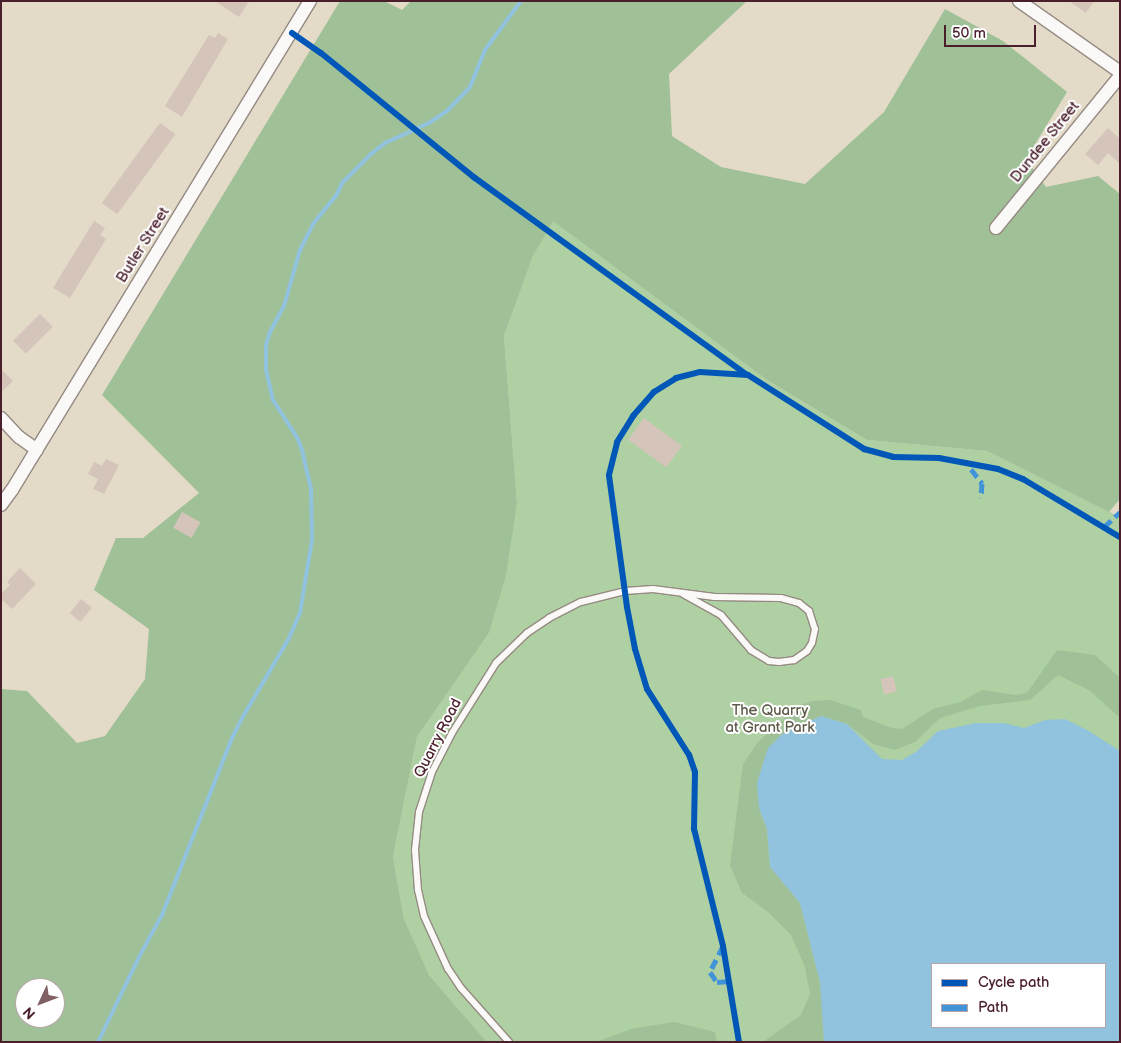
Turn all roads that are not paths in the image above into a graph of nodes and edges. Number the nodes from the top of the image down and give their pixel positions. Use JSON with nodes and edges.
{"nodes":[{"id":1,"x":310,"y":1,"type":"edge"},
{"id":2,"x":1019,"y":1,"type":"edge"},
{"id":3,"x":1120,"y":72,"type":"edge"},
{"id":4,"x":1120,"y":76,"type":"edge"},
{"id":5,"x":996,"y":228,"type":"dead end"},
{"id":6,"x":1,"y":418,"type":"edge"},
{"id":7,"x":37,"y":450,"type":"junction"},
{"id":8,"x":1,"y":504,"type":"edge"},
{"id":9,"x":683,"y":594,"type":"junction"},
{"id":10,"x":510,"y":1042,"type":"edge"}],
"edges":[{"from":1,"to":7,"type":"street","name":"Butler Street"},
{"from":2,"to":3,"type":"street"},
{"from":4,"to":5,"type":"street","name":"Dundee Street"},
{"from":6,"to":7,"type":"street"},
{"from":7,"to":8,"type":"street","name":"Butler Street"},
{"from":9,"to":9,"type":"lane","name":"Quarry Road"},
{"from":9,"to":10,"type":"lane","name":"Quarry Road"}]}
